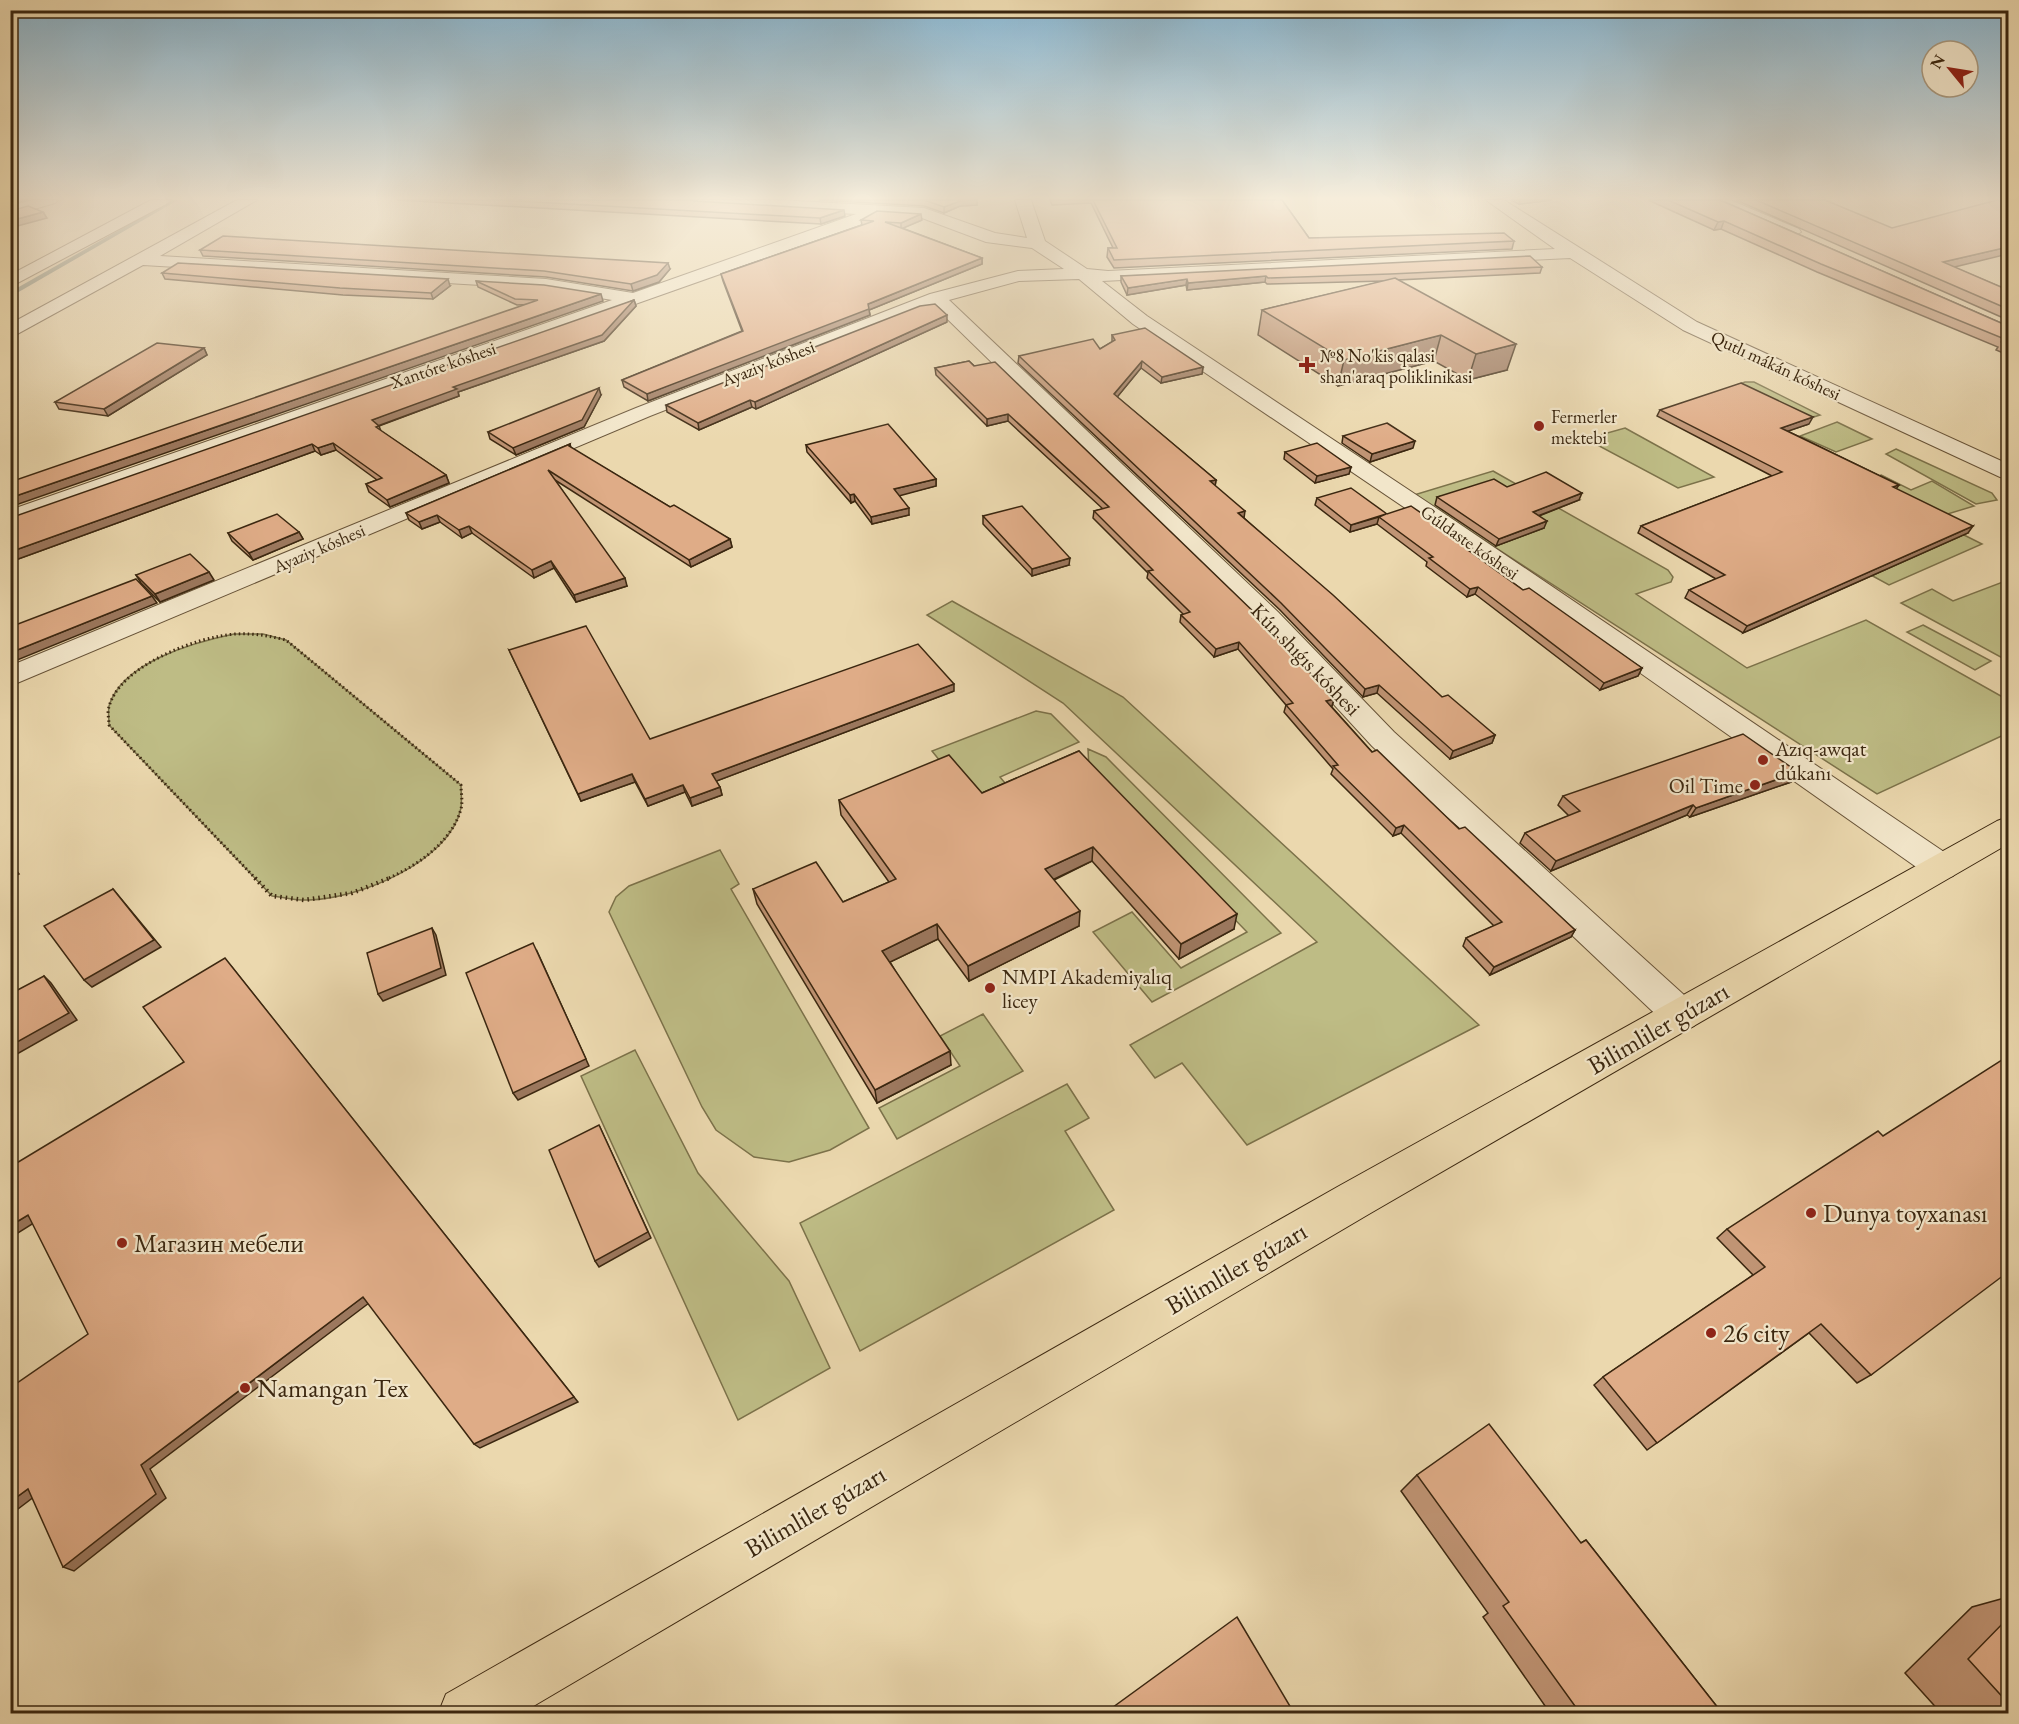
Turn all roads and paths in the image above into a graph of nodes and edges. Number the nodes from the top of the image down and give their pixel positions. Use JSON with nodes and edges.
{"nodes":[{"id":1,"x":101,"y":280,"type":"edge"},
{"id":2,"x":486,"y":280,"type":"edge"},
{"id":3,"x":686,"y":280,"type":"edge"},
{"id":4,"x":1001,"y":280,"type":"edge"},
{"id":5,"x":1091,"y":280,"type":"edge"},
{"id":6,"x":1617,"y":280,"type":"edge"},
{"id":7,"x":636,"y":298,"type":"junction"},
{"id":8,"x":936,"y":298,"type":"junction"},
{"id":9,"x":10,"y":332,"type":"edge"},
{"id":10,"x":2008,"y":472,"type":"edge"},
{"id":11,"x":10,"y":518,"type":"edge"},
{"id":12,"x":10,"y":677,"type":"edge"},
{"id":13,"x":109,"y":725,"type":"joint"},
{"id":14,"x":2008,"y":829,"type":"edge"},
{"id":15,"x":1941,"y":867,"type":"junction"},
{"id":16,"x":1681,"y":1015,"type":"junction"},
{"id":17,"x":466,"y":1713,"type":"edge"}],
"edges":[{"from":1,"to":9,"type":"street"},
{"from":2,"to":7,"type":"street"},
{"from":3,"to":7,"type":"street","name":"Xantóre kóshesi"},
{"from":4,"to":8,"type":"street","name":"Ayaziy kóshesi"},
{"from":5,"to":15,"type":"street","name":"Gúldaste kóshesi"},
{"from":6,"to":10,"type":"street","name":"Qutlı mákán kóshesi"},
{"from":7,"to":11,"type":"street","name":"Xantóre kóshesi"},
{"from":8,"to":12,"type":"street","name":"Ayaziy kóshesi"},
{"from":8,"to":16,"type":"street","name":"Kún shıǵıs kóshesi"},
{"from":13,"to":13,"type":"path"},
{"from":14,"to":15,"type":"main road","name":"Bilimliler gúzarı"},
{"from":15,"to":16,"type":"main road","name":"Bilimliler gúzarı"},
{"from":16,"to":17,"type":"main road","name":"Bilimliler gúzarı"}]}
